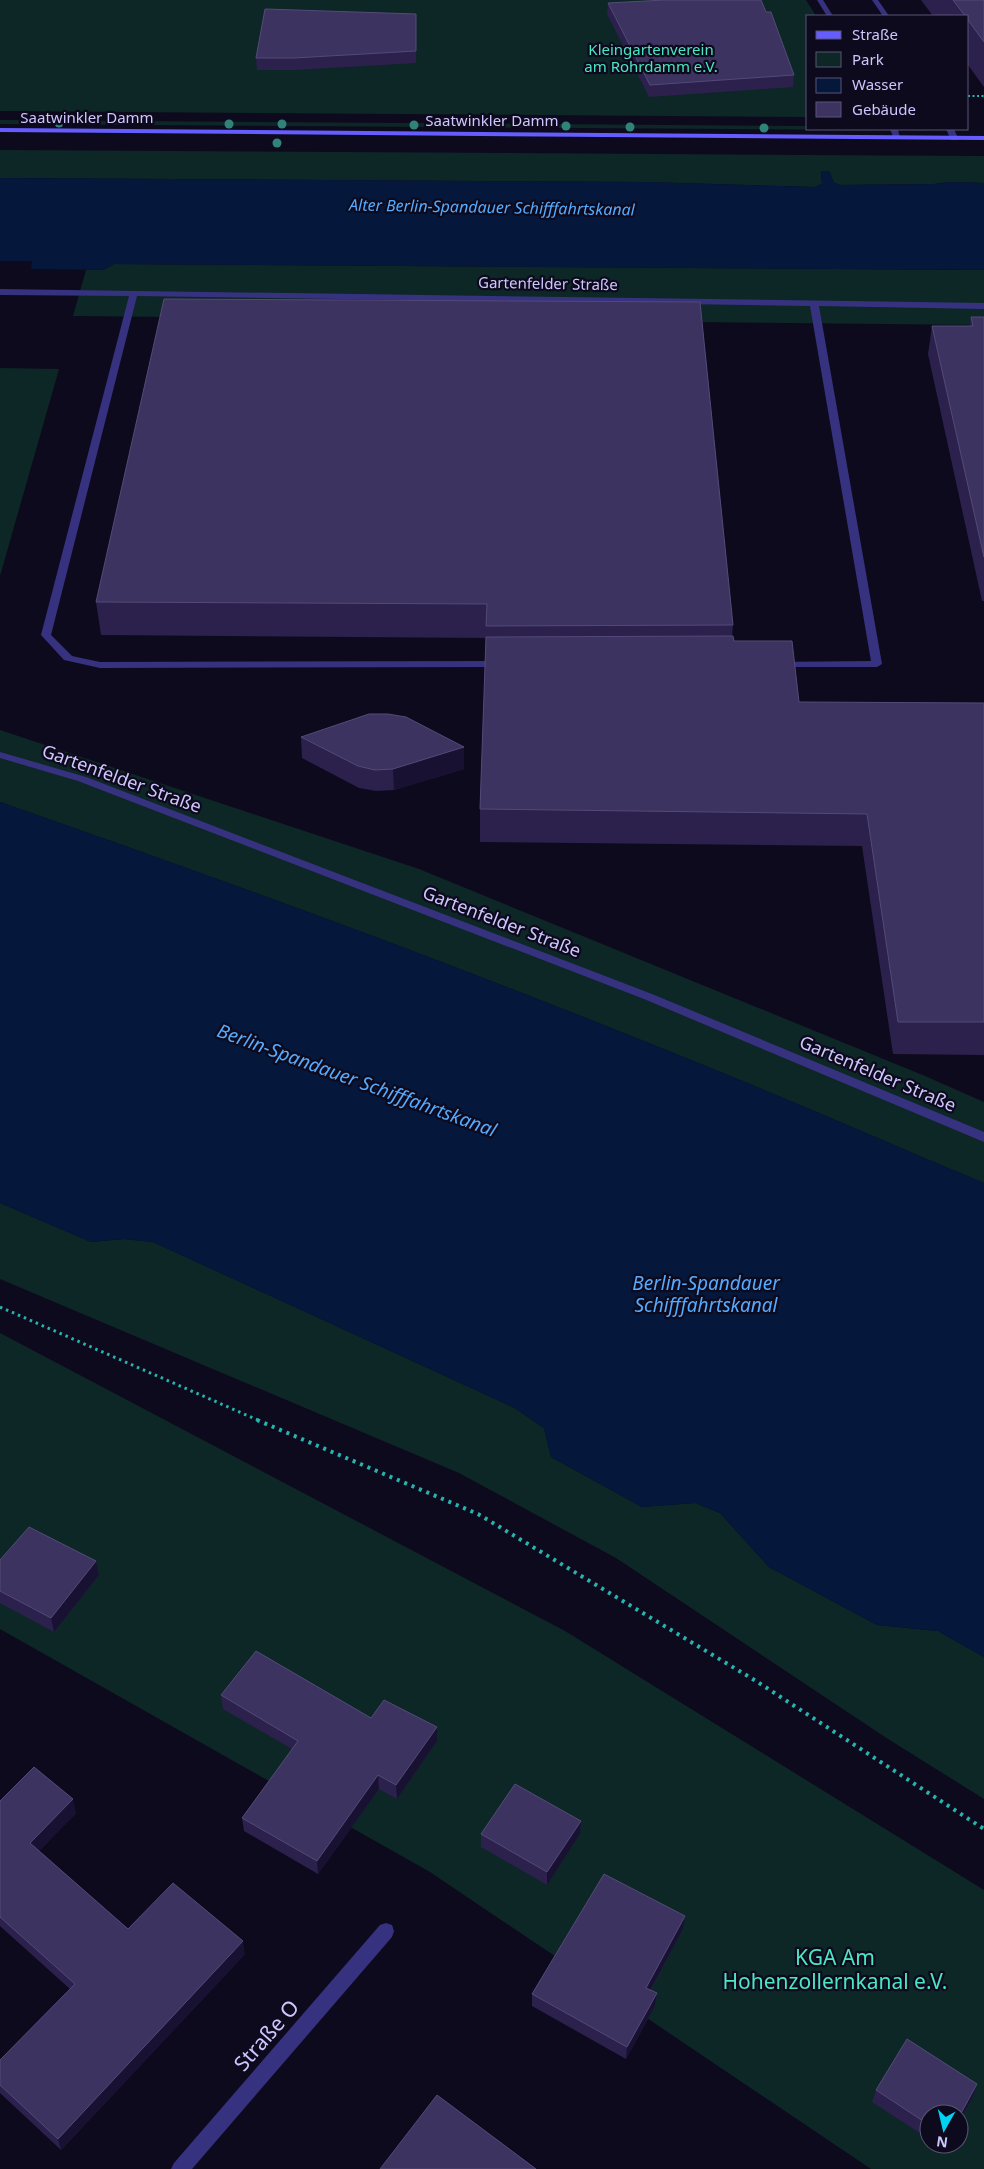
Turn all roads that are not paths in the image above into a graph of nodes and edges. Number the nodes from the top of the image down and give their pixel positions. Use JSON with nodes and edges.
{"nodes":[{"id":1,"x":820,"y":0,"type":"edge"},
{"id":2,"x":875,"y":0,"type":"edge"},
{"id":3,"x":829,"y":15,"type":"edge"},
{"id":4,"x":885,"y":15,"type":"edge"},
{"id":5,"x":0,"y":130,"type":"edge"},
{"id":6,"x":950,"y":130,"type":"edge"},
{"id":7,"x":895,"y":133,"type":"edge"},
{"id":8,"x":954,"y":138,"type":"junction"},
{"id":9,"x":984,"y":138,"type":"edge"},
{"id":10,"x":0,"y":292,"type":"edge"},
{"id":11,"x":134,"y":294,"type":"junction"},
{"id":12,"x":814,"y":304,"type":"junction"},
{"id":13,"x":984,"y":306,"type":"edge"},
{"id":14,"x":508,"y":664,"type":"edge"},
{"id":15,"x":768,"y":664,"type":"edge"},
{"id":16,"x":0,"y":755,"type":"edge"},
{"id":17,"x":984,"y":1138,"type":"edge"},
{"id":18,"x":386,"y":1931,"type":"dead end"},
{"id":19,"x":180,"y":2169,"type":"edge"}],
"edges":[{"from":1,"to":3,"type":"street"},
{"from":2,"to":4,"type":"street"},
{"from":5,"to":7,"type":"main road","name":"Saatwinkler Damm"},
{"from":6,"to":8,"type":"street"},
{"from":7,"to":8,"type":"main road","name":"Saatwinkler Damm"},
{"from":8,"to":9,"type":"main road","name":"Saatwinkler Damm"},
{"from":10,"to":11,"type":"street","name":"Gartenfelder Straße"},
{"from":11,"to":12,"type":"street","name":"Gartenfelder Straße"},
{"from":11,"to":14,"type":"street"},
{"from":12,"to":13,"type":"street","name":"Gartenfelder Straße"},
{"from":12,"to":15,"type":"street"},
{"from":16,"to":17,"type":"street","name":"Gartenfelder Straße"},
{"from":18,"to":19,"type":"street","name":"Straße O"}]}
